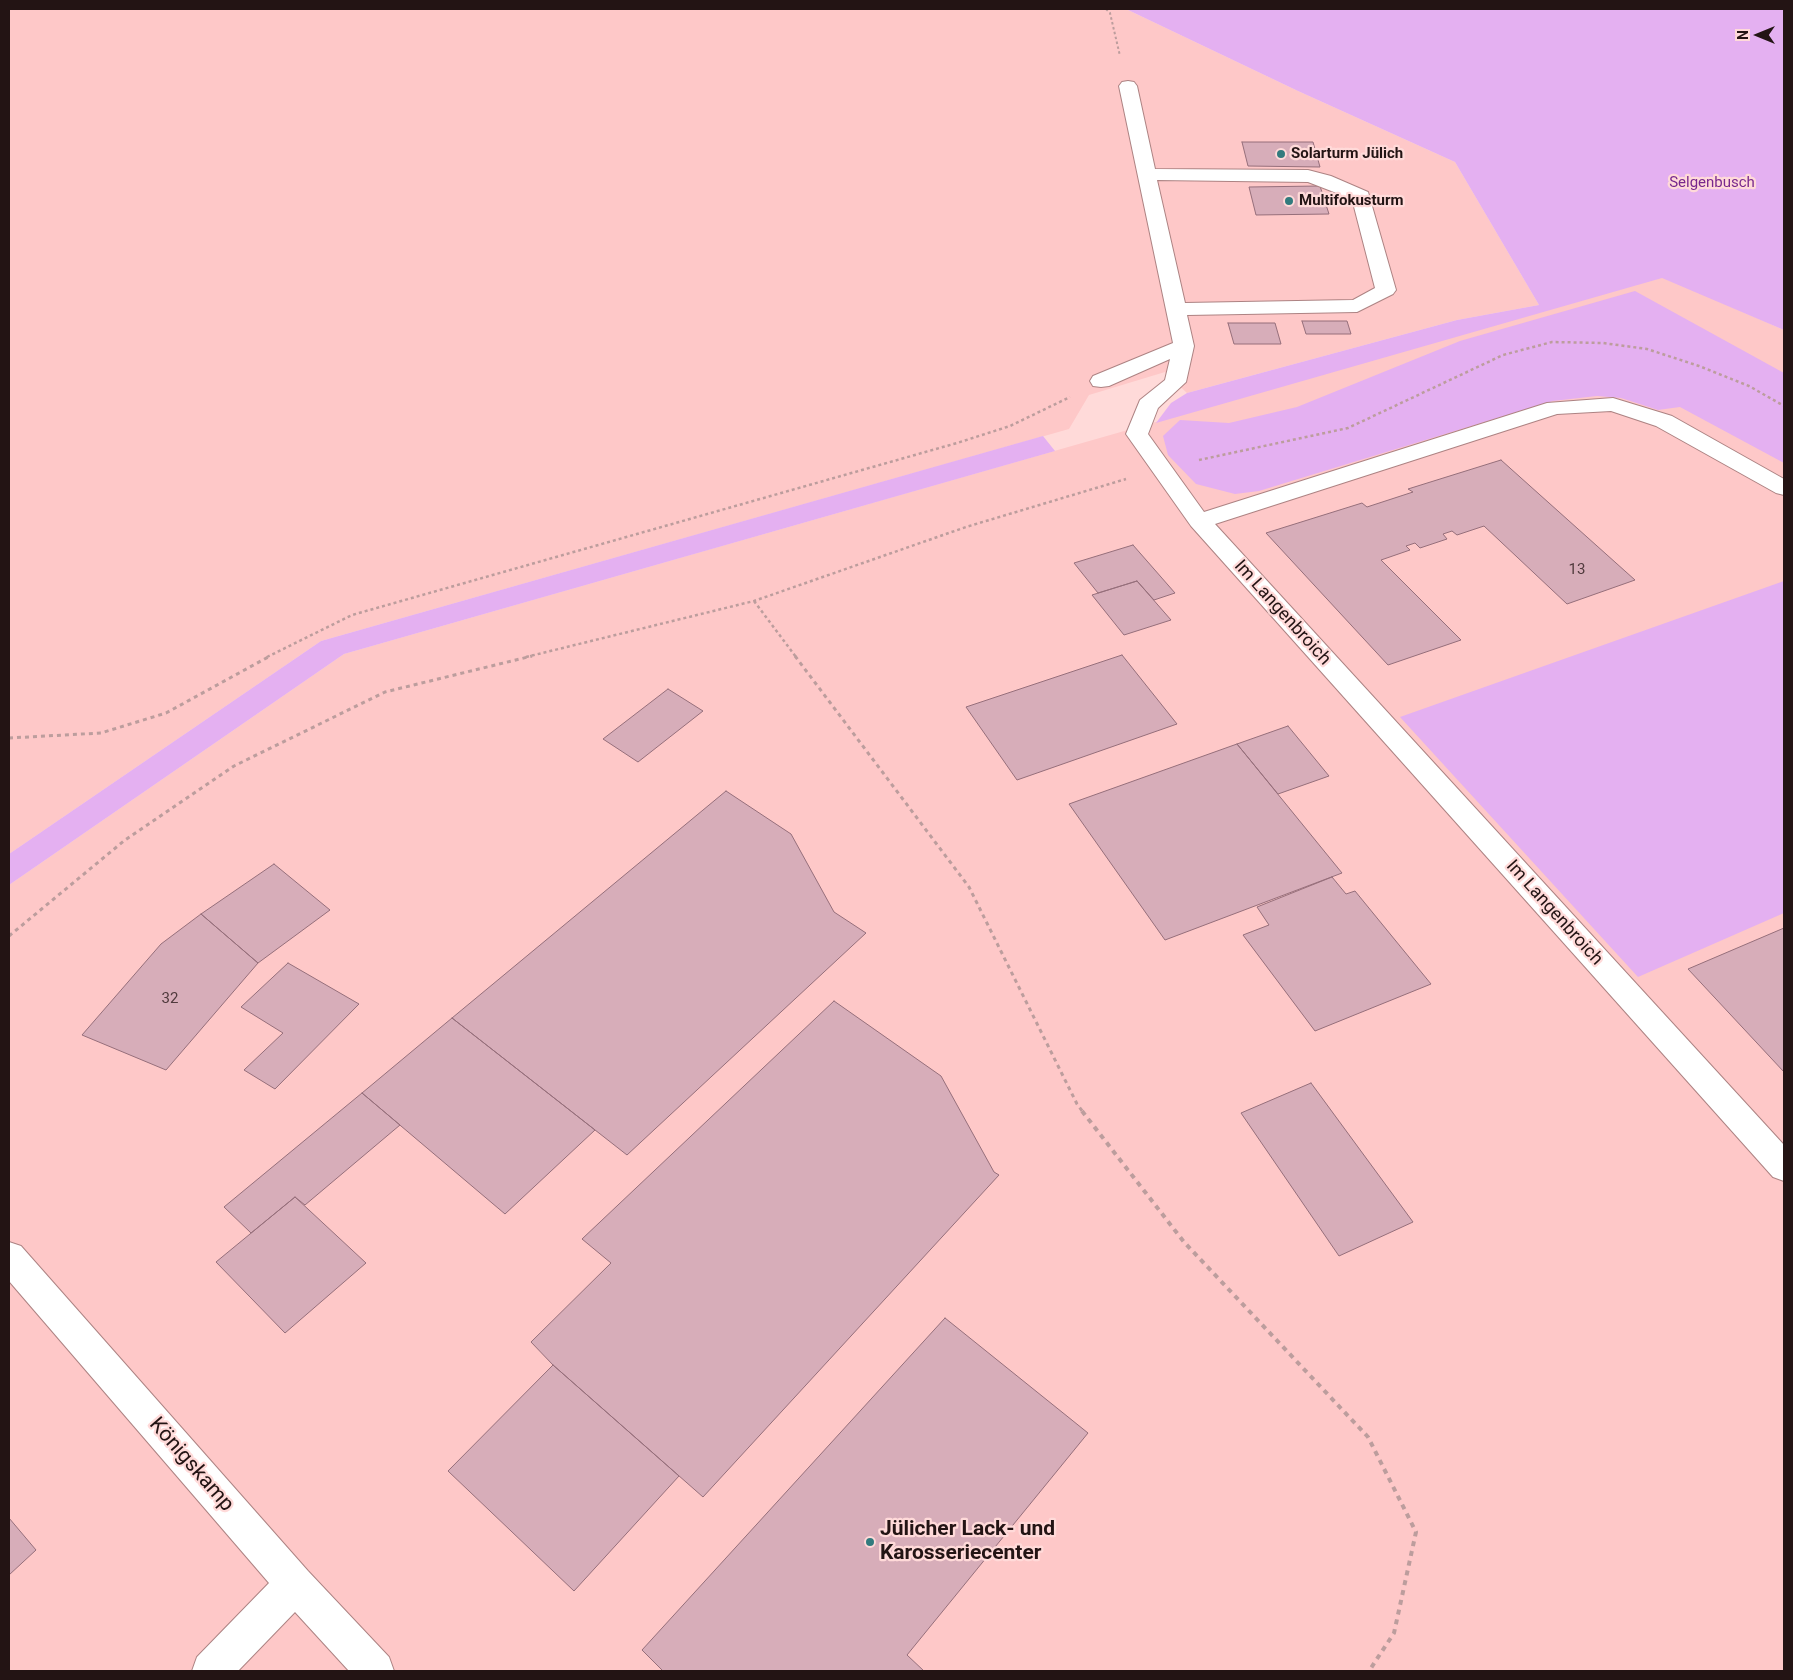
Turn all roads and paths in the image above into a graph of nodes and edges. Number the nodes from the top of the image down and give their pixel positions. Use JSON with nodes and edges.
{"nodes":[{"id":1,"x":1106,"y":9,"type":"edge"},
{"id":2,"x":1128,"y":86,"type":"joint"},
{"id":3,"x":1148,"y":174,"type":"junction"},
{"id":4,"x":1175,"y":309,"type":"junction"},
{"id":5,"x":1184,"y":346,"type":"junction"},
{"id":6,"x":1101,"y":381,"type":"joint"},
{"id":7,"x":1784,"y":406,"type":"edge"},
{"id":8,"x":1160,"y":469,"type":"junction"},
{"id":9,"x":1784,"y":488,"type":"edge"},
{"id":10,"x":1199,"y":521,"type":"junction"},
{"id":11,"x":754,"y":601,"type":"junction"},
{"id":12,"x":9,"y":738,"type":"edge"},
{"id":13,"x":9,"y":936,"type":"edge"},
{"id":14,"x":1784,"y":1167,"type":"edge"},
{"id":15,"x":9,"y":1257,"type":"edge"},
{"id":16,"x":295,"y":1584,"type":"junction"},
{"id":17,"x":211,"y":1671,"type":"edge"},
{"id":18,"x":375,"y":1671,"type":"edge"},
{"id":19,"x":1369,"y":1671,"type":"edge"}],
"edges":[{"from":1,"to":2,"type":"path"},
{"from":2,"to":3,"type":"street"},
{"from":3,"to":4,"type":"street"},
{"from":3,"to":4,"type":"street"},
{"from":4,"to":5,"type":"street"},
{"from":5,"to":6,"type":"street"},
{"from":5,"to":8,"type":"street","name":"Im Langenbroich"},
{"from":6,"to":12,"type":"path"},
{"from":7,"to":8,"type":"path"},
{"from":8,"to":10,"type":"street","name":"Im Langenbroich"},
{"from":8,"to":11,"type":"path"},
{"from":9,"to":10,"type":"street"},
{"from":10,"to":14,"type":"street","name":"Im Langenbroich"},
{"from":11,"to":13,"type":"path"},
{"from":11,"to":19,"type":"path"},
{"from":15,"to":16,"type":"street","name":"Königskamp"},
{"from":16,"to":17,"type":"street"},
{"from":16,"to":18,"type":"street","name":"Königskamp"}]}
